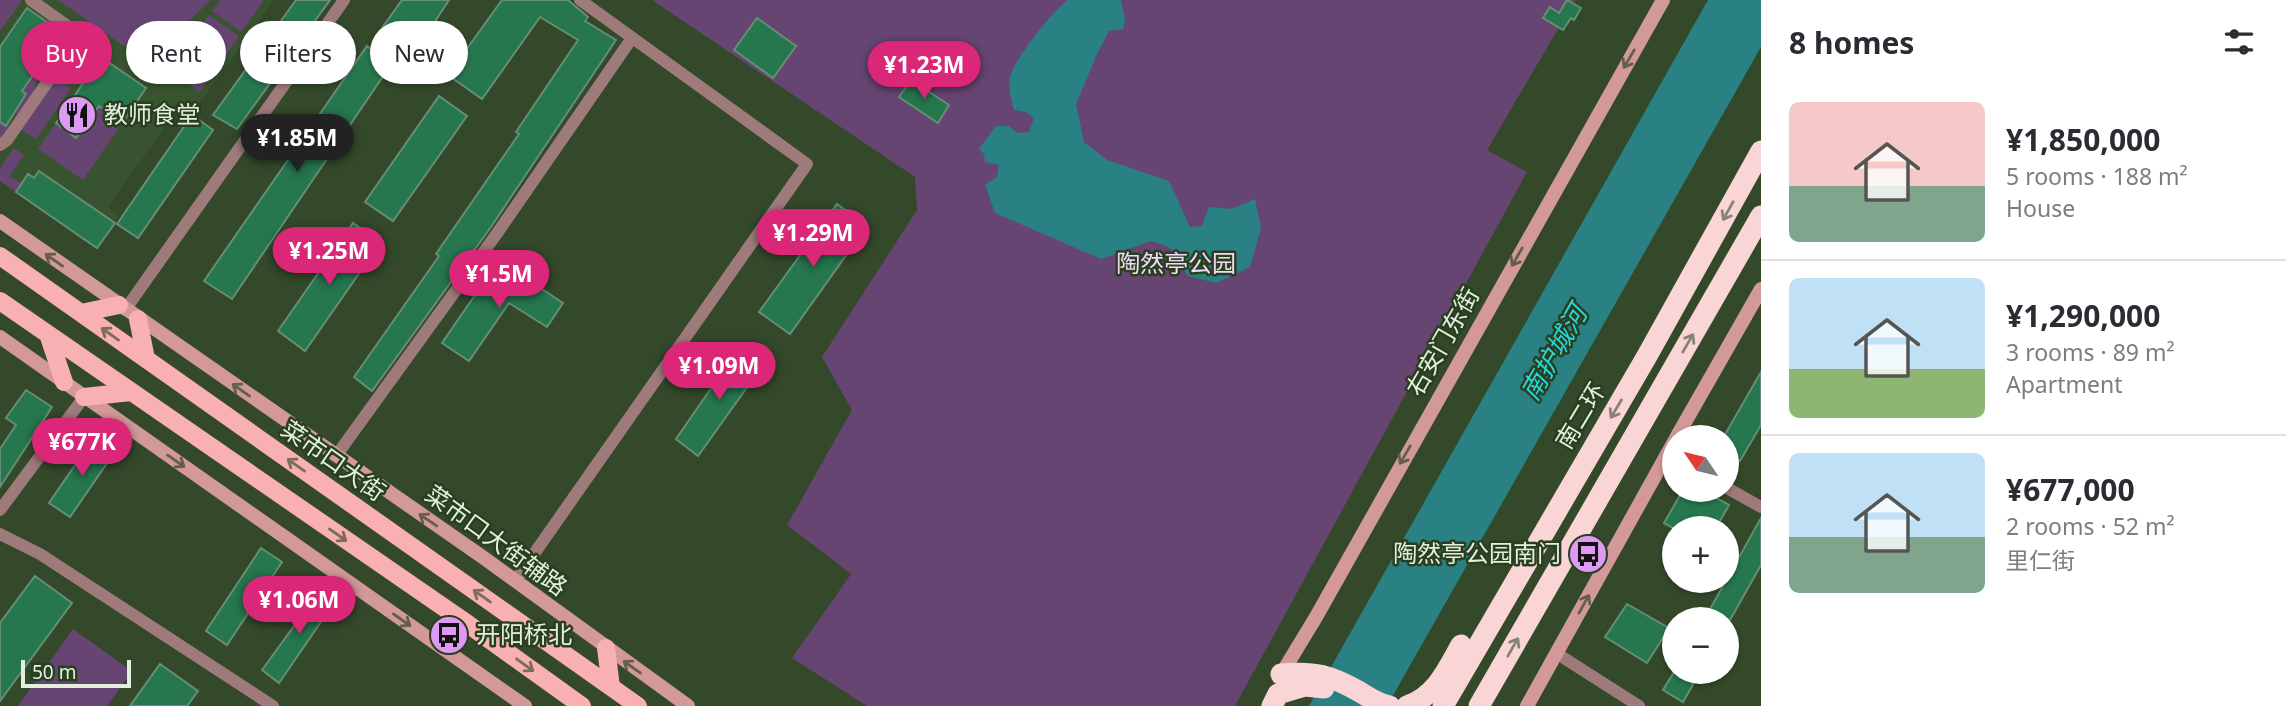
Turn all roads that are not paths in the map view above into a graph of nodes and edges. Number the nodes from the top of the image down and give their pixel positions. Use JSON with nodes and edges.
{"nodes":[{"id":1,"x":31,"y":0,"type":"edge"},
{"id":2,"x":344,"y":0,"type":"edge"},
{"id":3,"x":580,"y":0,"type":"edge"},
{"id":4,"x":1663,"y":0,"type":"edge"},
{"id":5,"x":632,"y":38,"type":"junction"},
{"id":6,"x":0,"y":145,"type":"edge"},
{"id":7,"x":1761,"y":151,"type":"edge"},
{"id":8,"x":1761,"y":216,"type":"edge"},
{"id":9,"x":0,"y":221,"type":"edge"},
{"id":10,"x":0,"y":256,"type":"edge"},
{"id":11,"x":1760,"y":295,"type":"edge"},
{"id":12,"x":0,"y":301,"type":"edge"},
{"id":13,"x":127,"y":311,"type":"junction"},
{"id":14,"x":81,"y":313,"type":"junction"},
{"id":15,"x":0,"y":337,"type":"edge"},
{"id":16,"x":49,"y":337,"type":"junction"},
{"id":17,"x":146,"y":359,"type":"junction"},
{"id":18,"x":64,"y":382,"type":"junction"},
{"id":19,"x":131,"y":392,"type":"junction"},
{"id":20,"x":84,"y":397,"type":"junction"},
{"id":21,"x":1683,"y":425,"type":"edge"},
{"id":22,"x":336,"y":456,"type":"junction"},
{"id":23,"x":1662,"y":472,"type":"edge"},
{"id":24,"x":1740,"y":495,"type":"edge"},
{"id":25,"x":1761,"y":507,"type":"edge"},
{"id":26,"x":0,"y":510,"type":"edge"},
{"id":27,"x":0,"y":534,"type":"edge"},
{"id":28,"x":1519,"y":573,"type":"junction"},
{"id":29,"x":515,"y":581,"type":"junction"},
{"id":30,"x":606,"y":648,"type":"junction"},
{"id":31,"x":1556,"y":653,"type":"junction"},
{"id":32,"x":1281,"y":674,"type":"junction"},
{"id":33,"x":1309,"y":679,"type":"junction"},
{"id":34,"x":611,"y":687,"type":"junction"},
{"id":35,"x":273,"y":706,"type":"edge"},
{"id":36,"x":525,"y":706,"type":"edge"},
{"id":37,"x":582,"y":706,"type":"edge"},
{"id":38,"x":638,"y":706,"type":"edge"},
{"id":39,"x":688,"y":706,"type":"edge"},
{"id":40,"x":1263,"y":706,"type":"edge"},
{"id":41,"x":1272,"y":706,"type":"edge"},
{"id":42,"x":1360,"y":706,"type":"edge"},
{"id":43,"x":1390,"y":706,"type":"edge"},
{"id":44,"x":1407,"y":706,"type":"edge"},
{"id":45,"x":1443,"y":706,"type":"edge"},
{"id":46,"x":1479,"y":706,"type":"edge"},
{"id":47,"x":1527,"y":706,"type":"edge"},
{"id":48,"x":1639,"y":706,"type":"edge"}],
"edges":[{"from":1,"to":6,"type":"street"},
{"from":2,"to":13,"type":"street"},
{"from":3,"to":5,"type":"street"},
{"from":4,"to":32,"type":"street","name":"右安门东街","one_way":true},
{"from":5,"to":22,"type":"street"},
{"from":5,"to":29,"type":"street"},
{"from":7,"to":28,"type":"highway","name":"南二环","one_way":true},
{"from":46,"to":8,"type":"highway","one_way":true},
{"from":13,"to":9,"type":"street","name":"菜市口大街辅路","one_way":true},
{"from":10,"to":14,"type":"main road","name":"菜市口大街"},
{"from":11,"to":21,"type":"street"},
{"from":12,"to":16,"type":"main road"},
{"from":13,"to":14,"type":"main road"},
{"from":13,"to":17,"type":"main road"},
{"from":22,"to":13,"type":"street","name":"菜市口大街辅路","one_way":true},
{"from":17,"to":14,"type":"main road","name":"菜市口大街","one_way":true},
{"from":15,"to":18,"type":"street"},
{"from":16,"to":18,"type":"main road"},
{"from":16,"to":19,"type":"main road"},
{"from":34,"to":17,"type":"main road","name":"菜市口大街","one_way":true},
{"from":18,"to":20,"type":"street"},
{"from":19,"to":20,"type":"main road"},
{"from":19,"to":37,"type":"main road","one_way":true},
{"from":20,"to":26,"type":"street"},
{"from":20,"to":36,"type":"street","one_way":true},
{"from":29,"to":22,"type":"street","name":"菜市口大街辅路","one_way":true},
{"from":31,"to":23,"type":"street","one_way":true},
{"from":24,"to":25,"type":"street"},
{"from":27,"to":35,"type":"street"},
{"from":28,"to":44,"type":"highway"},
{"from":28,"to":45,"type":"highway","name":"南二环"},
{"from":29,"to":30,"type":"street","name":"菜市口大街辅路"},
{"from":30,"to":34,"type":"main road"},
{"from":39,"to":30,"type":"street","name":"菜市口大街辅路","one_way":true},
{"from":31,"to":47,"type":"street"},
{"from":31,"to":48,"type":"street"},
{"from":32,"to":33,"type":"highway"},
{"from":32,"to":40,"type":"street","name":"右安门东街"},
{"from":33,"to":41,"type":"highway"},
{"from":33,"to":42,"type":"highway"},
{"from":33,"to":43,"type":"highway"},
{"from":34,"to":38,"type":"main road","name":"菜市口大街"}]}
